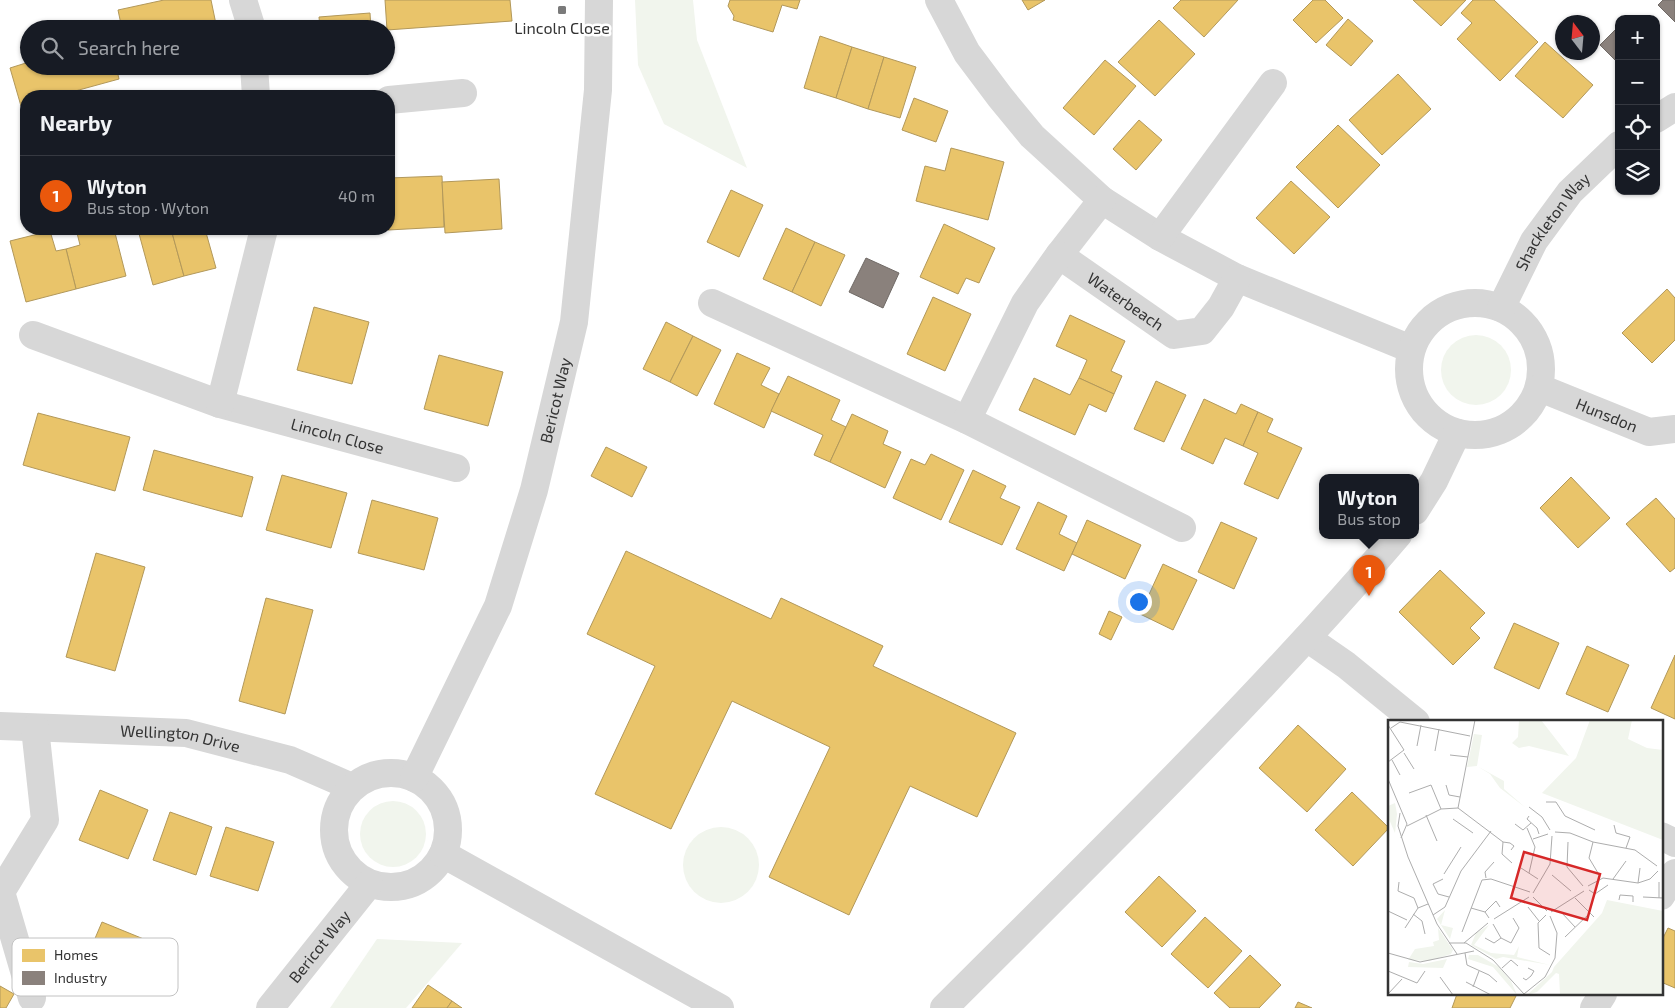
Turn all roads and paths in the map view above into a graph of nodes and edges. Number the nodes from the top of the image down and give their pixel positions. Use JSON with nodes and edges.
{"nodes":[{"id":1,"x":244,"y":0,"type":"edge"},
{"id":2,"x":599,"y":0,"type":"edge"},
{"id":3,"x":939,"y":0,"type":"edge"},
{"id":4,"x":250,"y":20,"type":"edge"},
{"id":5,"x":255,"y":75,"type":"edge"},
{"id":6,"x":1272,"y":83,"type":"dead end"},
{"id":7,"x":256,"y":90,"type":"edge"},
{"id":8,"x":464,"y":93,"type":"dead end"},
{"id":9,"x":395,"y":99,"type":"edge"},
{"id":10,"x":1675,"y":107,"type":"edge"},
{"id":11,"x":1660,"y":116,"type":"edge"},
{"id":12,"x":1615,"y":149,"type":"edge"},
{"id":13,"x":1102,"y":200,"type":"junction"},
{"id":14,"x":262,"y":235,"type":"edge"},
{"id":15,"x":1160,"y":237,"type":"junction"},
{"id":16,"x":1059,"y":255,"type":"junction"},
{"id":17,"x":1237,"y":278,"type":"junction"},
{"id":18,"x":712,"y":303,"type":"dead end"},
{"id":19,"x":1501,"y":308,"type":"junction"},
{"id":20,"x":32,"y":336,"type":"dead end"},
{"id":21,"x":1411,"y":350,"type":"junction"},
{"id":22,"x":1540,"y":388,"type":"junction"},
{"id":23,"x":220,"y":404,"type":"junction"},
{"id":24,"x":967,"y":420,"type":"junction"},
{"id":25,"x":1675,"y":429,"type":"edge"},
{"id":26,"x":1457,"y":433,"type":"junction"},
{"id":27,"x":456,"y":468,"type":"dead end"},
{"id":28,"x":1419,"y":505,"type":"edge"},
{"id":29,"x":1182,"y":528,"type":"dead end"},
{"id":30,"x":1395,"y":539,"type":"edge"},
{"id":31,"x":1307,"y":638,"type":"junction"},
{"id":32,"x":1414,"y":720,"type":"edge"},
{"id":33,"x":0,"y":726,"type":"edge"},
{"id":34,"x":35,"y":728,"type":"junction"},
{"id":35,"x":414,"y":778,"type":"junction"},
{"id":36,"x":352,"y":787,"type":"junction"},
{"id":37,"x":1662,"y":836,"type":"edge"},
{"id":38,"x":1675,"y":843,"type":"edge"},
{"id":39,"x":443,"y":854,"type":"junction"},
{"id":40,"x":1675,"y":873,"type":"edge"},
{"id":41,"x":369,"y":884,"type":"junction"},
{"id":42,"x":1662,"y":894,"type":"edge"},
{"id":43,"x":14,"y":938,"type":"edge"},
{"id":44,"x":1602,"y":996,"type":"edge"},
{"id":45,"x":270,"y":1008,"type":"edge"},
{"id":46,"x":720,"y":1008,"type":"edge"},
{"id":47,"x":944,"y":1008,"type":"edge"},
{"id":48,"x":1594,"y":1008,"type":"edge"}],
"edges":[{"from":1,"to":4,"type":"street"},
{"from":2,"to":35,"type":"street","name":"Bericot Way"},
{"from":3,"to":13,"type":"street"},
{"from":5,"to":7,"type":"street"},
{"from":6,"to":15,"type":"street"},
{"from":8,"to":9,"type":"street"},
{"from":10,"to":11,"type":"street"},
{"from":12,"to":19,"type":"street","name":"Shackleton Way"},
{"from":13,"to":15,"type":"street"},
{"from":13,"to":16,"type":"street"},
{"from":14,"to":23,"type":"street"},
{"from":15,"to":17,"type":"street"},
{"from":16,"to":17,"type":"street","name":"Waterbeach"},
{"from":16,"to":24,"type":"street"},
{"from":17,"to":21,"type":"street"},
{"from":18,"to":24,"type":"street"},
{"from":19,"to":21,"type":"street"},
{"from":19,"to":22,"type":"street"},
{"from":20,"to":23,"type":"street","name":"Lincoln Close"},
{"from":21,"to":26,"type":"street"},
{"from":22,"to":25,"type":"street","name":"Hunsdon"},
{"from":22,"to":26,"type":"street"},
{"from":23,"to":27,"type":"street","name":"Lincoln Close"},
{"from":24,"to":29,"type":"street"},
{"from":26,"to":28,"type":"street"},
{"from":30,"to":31,"type":"street"},
{"from":31,"to":32,"type":"street"},
{"from":31,"to":47,"type":"street"},
{"from":33,"to":34,"type":"street","name":"Wellington Drive"},
{"from":34,"to":36,"type":"street","name":"Wellington Drive"},
{"from":34,"to":43,"type":"street"},
{"from":35,"to":36,"type":"street"},
{"from":35,"to":39,"type":"street"},
{"from":36,"to":41,"type":"street"},
{"from":37,"to":38,"type":"street"},
{"from":39,"to":41,"type":"street"},
{"from":39,"to":46,"type":"street"},
{"from":40,"to":42,"type":"street"},
{"from":41,"to":45,"type":"street","name":"Bericot Way"},
{"from":44,"to":48,"type":"street"}]}
